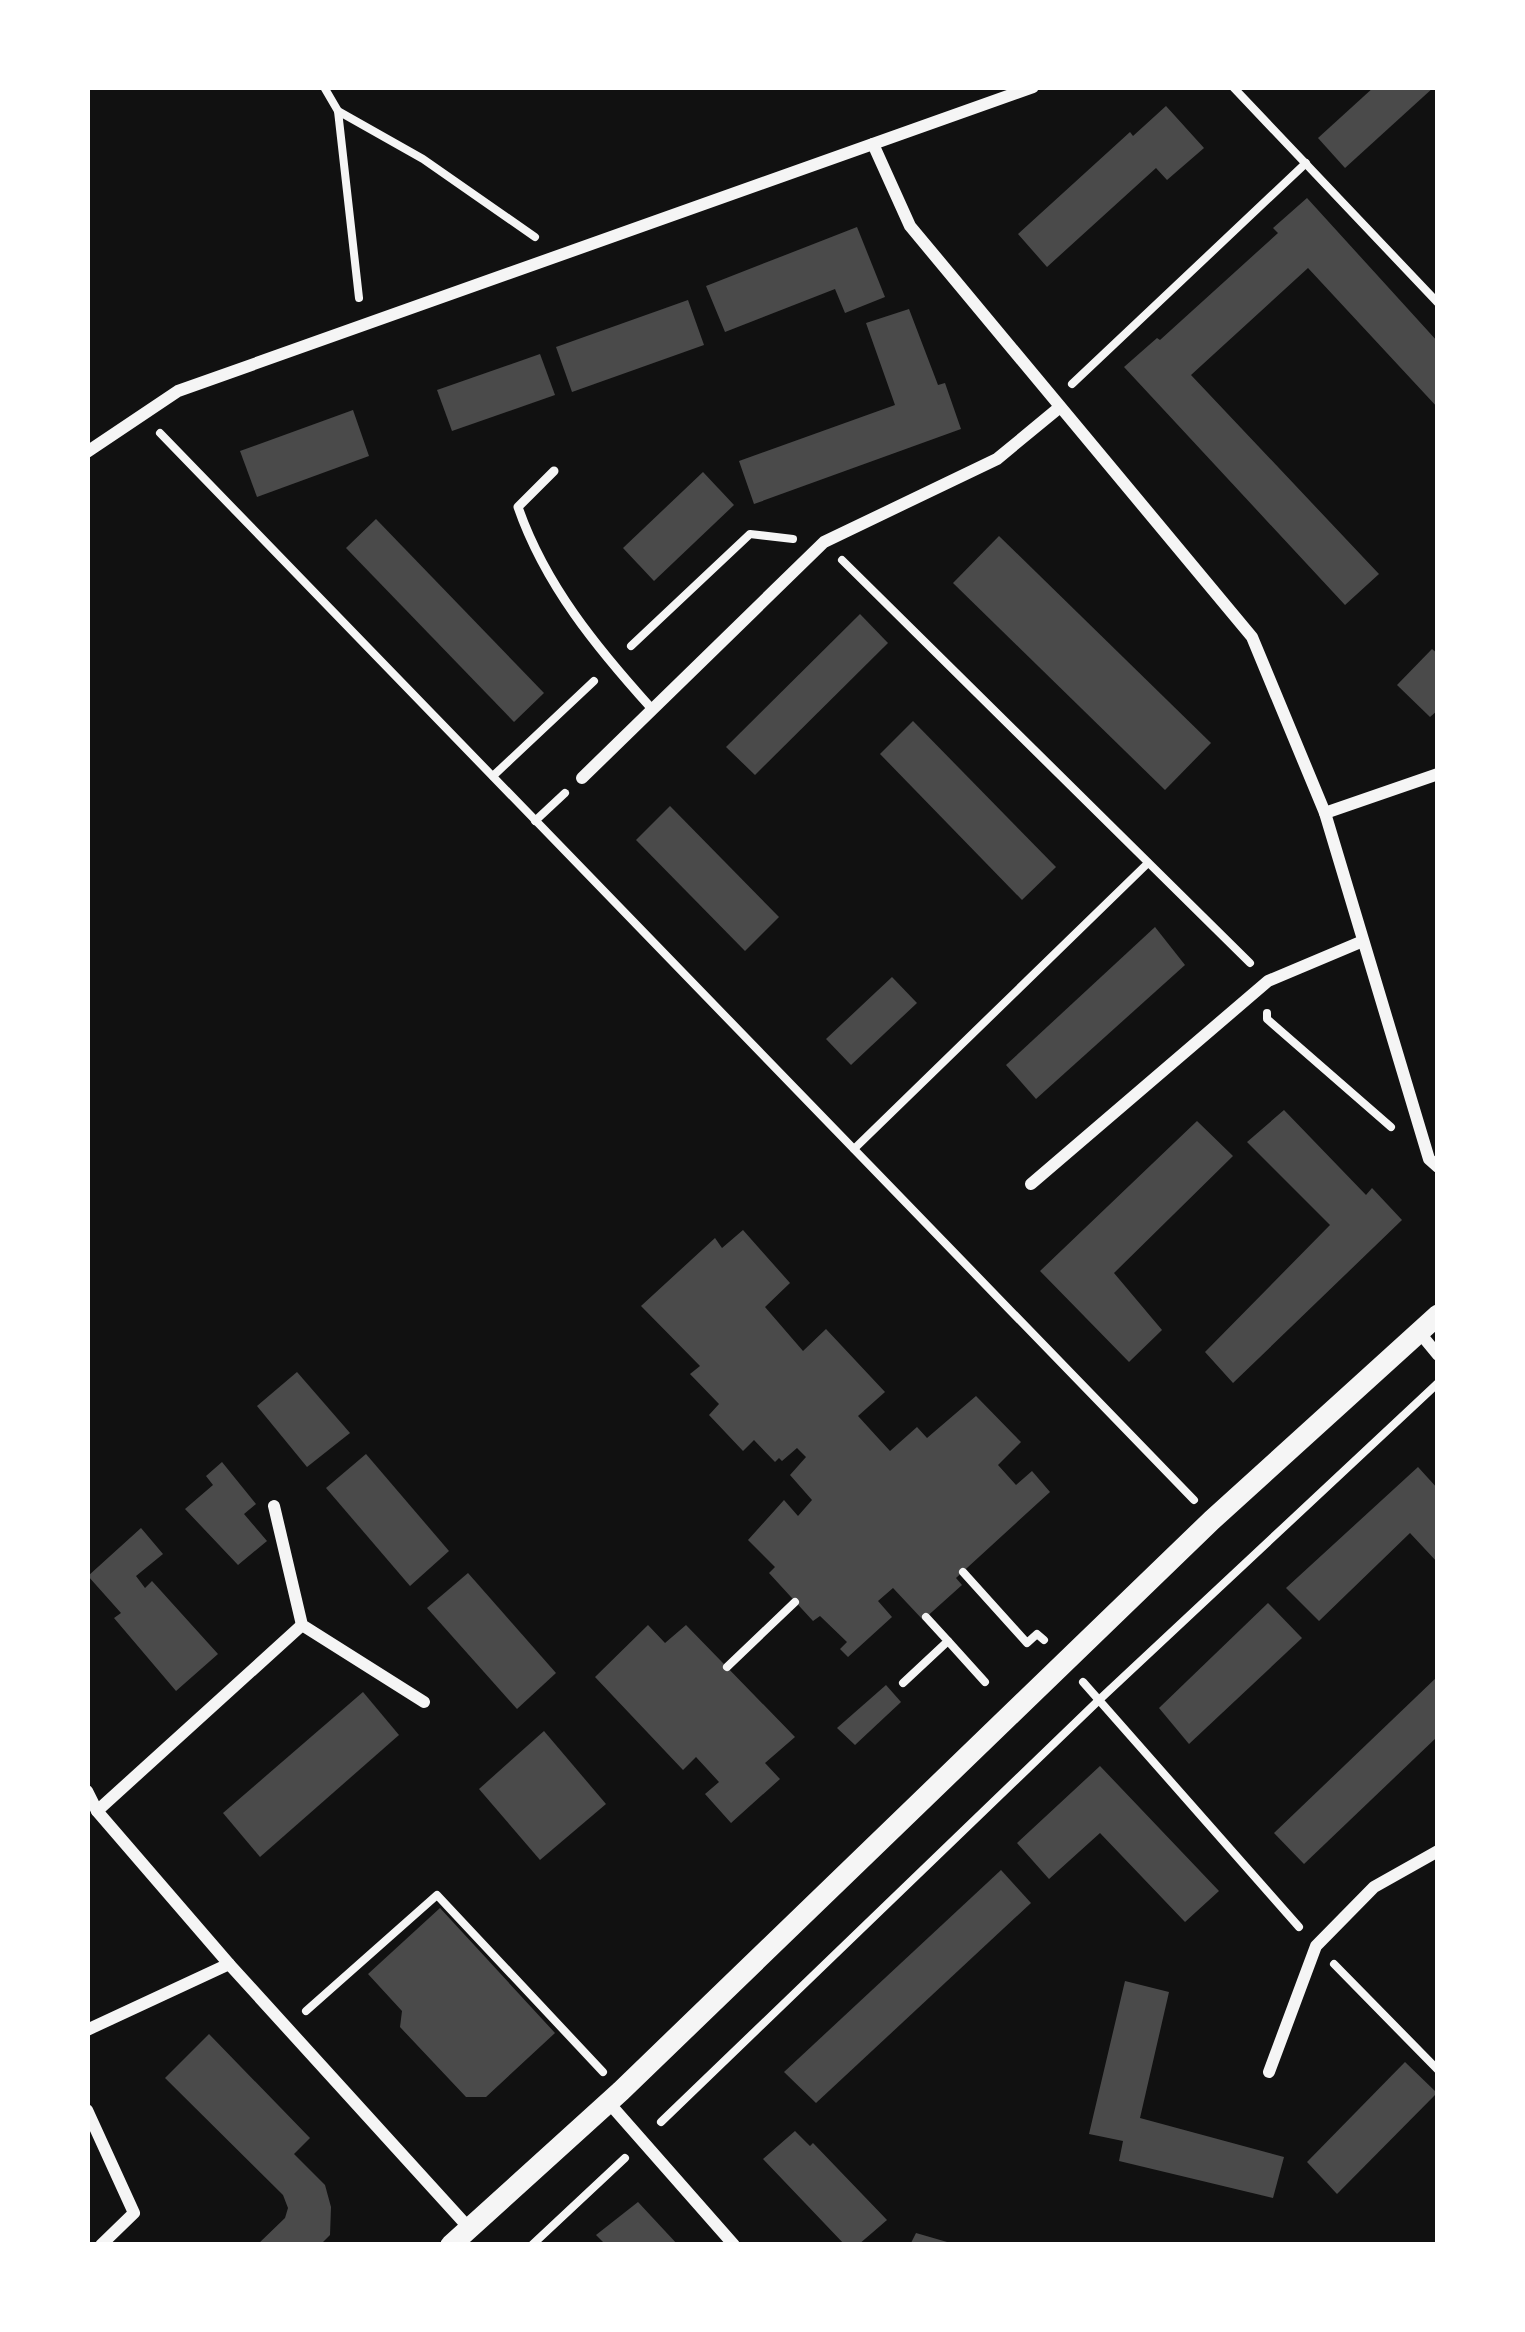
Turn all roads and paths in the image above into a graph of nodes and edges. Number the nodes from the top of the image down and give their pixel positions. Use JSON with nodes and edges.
{"nodes":[{"id":1,"x":324,"y":87,"type":"edge"},
{"id":2,"x":1033,"y":87,"type":"edge"},
{"id":3,"x":1233,"y":87,"type":"edge"},
{"id":4,"x":338,"y":111,"type":"junction"},
{"id":5,"x":873,"y":144,"type":"junction"},
{"id":6,"x":1306,"y":163,"type":"junction"},
{"id":7,"x":560,"y":256,"type":"junction"},
{"id":8,"x":1438,"y":303,"type":"edge"},
{"id":9,"x":362,"y":323,"type":"junction"},
{"id":10,"x":1057,"y":404,"type":"junction"},
{"id":11,"x":142,"y":415,"type":"junction"},
{"id":12,"x":87,"y":452,"type":"edge"},
{"id":13,"x":554,"y":471,"type":"dead end"},
{"id":14,"x":824,"y":542,"type":"junction"},
{"id":15,"x":611,"y":664,"type":"junction"},
{"id":16,"x":652,"y":709,"type":"junction"},
{"id":17,"x":1438,"y":774,"type":"edge"},
{"id":18,"x":493,"y":776,"type":"junction"},
{"id":19,"x":582,"y":778,"type":"joint"},
{"id":20,"x":1325,"y":813,"type":"junction"},
{"id":21,"x":535,"y":821,"type":"junction"},
{"id":22,"x":1148,"y":862,"type":"junction"},
{"id":23,"x":1363,"y":941,"type":"junction"},
{"id":24,"x":1268,"y":981,"type":"junction"},
{"id":25,"x":854,"y":1149,"type":"junction"},
{"id":26,"x":1433,"y":1163,"type":"edge"},
{"id":27,"x":1031,"y":1184,"type":"dead end"},
{"id":28,"x":1438,"y":1315,"type":"edge"},
{"id":29,"x":1419,"y":1332,"type":"junction"},
{"id":30,"x":1438,"y":1354,"type":"edge"},
{"id":31,"x":1438,"y":1383,"type":"edge"},
{"id":32,"x":274,"y":1506,"type":"dead end"},
{"id":33,"x":1213,"y":1520,"type":"junction"},
{"id":34,"x":963,"y":1571,"type":"dead end"},
{"id":35,"x":795,"y":1602,"type":"dead end"},
{"id":36,"x":926,"y":1617,"type":"dead end"},
{"id":37,"x":302,"y":1625,"type":"junction"},
{"id":38,"x":948,"y":1641,"type":"junction"},
{"id":39,"x":1065,"y":1662,"type":"junction"},
{"id":40,"x":727,"y":1667,"type":"dead end"},
{"id":41,"x":985,"y":1682,"type":"dead end"},
{"id":42,"x":903,"y":1683,"type":"dead end"},
{"id":43,"x":1099,"y":1700,"type":"junction"},
{"id":44,"x":424,"y":1702,"type":"dead end"},
{"id":45,"x":87,"y":1792,"type":"edge"},
{"id":46,"x":97,"y":1811,"type":"junction"},
{"id":47,"x":1438,"y":1851,"type":"edge"},
{"id":48,"x":1316,"y":1946,"type":"junction"},
{"id":49,"x":229,"y":1964,"type":"junction"},
{"id":50,"x":287,"y":2028,"type":"junction"},
{"id":51,"x":87,"y":2030,"type":"edge"},
{"id":52,"x":1438,"y":2070,"type":"edge"},
{"id":53,"x":1269,"y":2072,"type":"dead end"},
{"id":54,"x":615,"y":2097,"type":"junction"},
{"id":55,"x":87,"y":2110,"type":"edge"},
{"id":56,"x":642,"y":2141,"type":"junction"},
{"id":57,"x":469,"y":2228,"type":"junction"},
{"id":58,"x":101,"y":2245,"type":"edge"},
{"id":59,"x":451,"y":2245,"type":"edge"},
{"id":60,"x":532,"y":2245,"type":"edge"},
{"id":61,"x":734,"y":2245,"type":"edge"}],
"edges":[{"from":1,"to":4,"type":"path"},
{"from":2,"to":5,"type":"street"},
{"from":3,"to":6,"type":"path"},
{"from":4,"to":7,"type":"path"},
{"from":4,"to":9,"type":"path"},
{"from":5,"to":7,"type":"street"},
{"from":5,"to":10,"type":"street"},
{"from":6,"to":8,"type":"path"},
{"from":6,"to":10,"type":"path"},
{"from":7,"to":9,"type":"street"},
{"from":9,"to":11,"type":"street"},
{"from":10,"to":14,"type":"street"},
{"from":10,"to":20,"type":"street"},
{"from":11,"to":12,"type":"street"},
{"from":11,"to":18,"type":"path"},
{"from":13,"to":15,"type":"lane"},
{"from":14,"to":15,"type":"path"},
{"from":14,"to":16,"type":"street"},
{"from":14,"to":22,"type":"path"},
{"from":15,"to":16,"type":"lane"},
{"from":15,"to":18,"type":"path"},
{"from":16,"to":19,"type":"street"},
{"from":17,"to":20,"type":"street"},
{"from":18,"to":21,"type":"path"},
{"from":19,"to":21,"type":"path"},
{"from":20,"to":23,"type":"street"},
{"from":21,"to":25,"type":"path"},
{"from":22,"to":24,"type":"path"},
{"from":22,"to":25,"type":"path"},
{"from":23,"to":24,"type":"street"},
{"from":23,"to":26,"type":"street"},
{"from":24,"to":26,"type":"path"},
{"from":24,"to":27,"type":"street"},
{"from":25,"to":33,"type":"path"},
{"from":28,"to":29,"type":"street"},
{"from":29,"to":30,"type":"street"},
{"from":29,"to":33,"type":"street"},
{"from":31,"to":43,"type":"path"},
{"from":32,"to":37,"type":"street"},
{"from":33,"to":39,"type":"street"},
{"from":34,"to":39,"type":"path"},
{"from":35,"to":40,"type":"path"},
{"from":36,"to":38,"type":"path"},
{"from":37,"to":44,"type":"street"},
{"from":37,"to":46,"type":"street"},
{"from":38,"to":41,"type":"path"},
{"from":38,"to":42,"type":"path"},
{"from":39,"to":43,"type":"path"},
{"from":39,"to":54,"type":"street"},
{"from":43,"to":48,"type":"path"},
{"from":43,"to":56,"type":"path"},
{"from":45,"to":46,"type":"street"},
{"from":46,"to":49,"type":"street"},
{"from":47,"to":48,"type":"street"},
{"from":48,"to":52,"type":"path"},
{"from":48,"to":53,"type":"street"},
{"from":49,"to":50,"type":"street"},
{"from":49,"to":51,"type":"street"},
{"from":50,"to":54,"type":"path"},
{"from":50,"to":57,"type":"street"},
{"from":54,"to":56,"type":"street"},
{"from":54,"to":57,"type":"street"},
{"from":55,"to":58,"type":"street"},
{"from":56,"to":60,"type":"path"},
{"from":56,"to":61,"type":"street"},
{"from":57,"to":59,"type":"street"}]}
